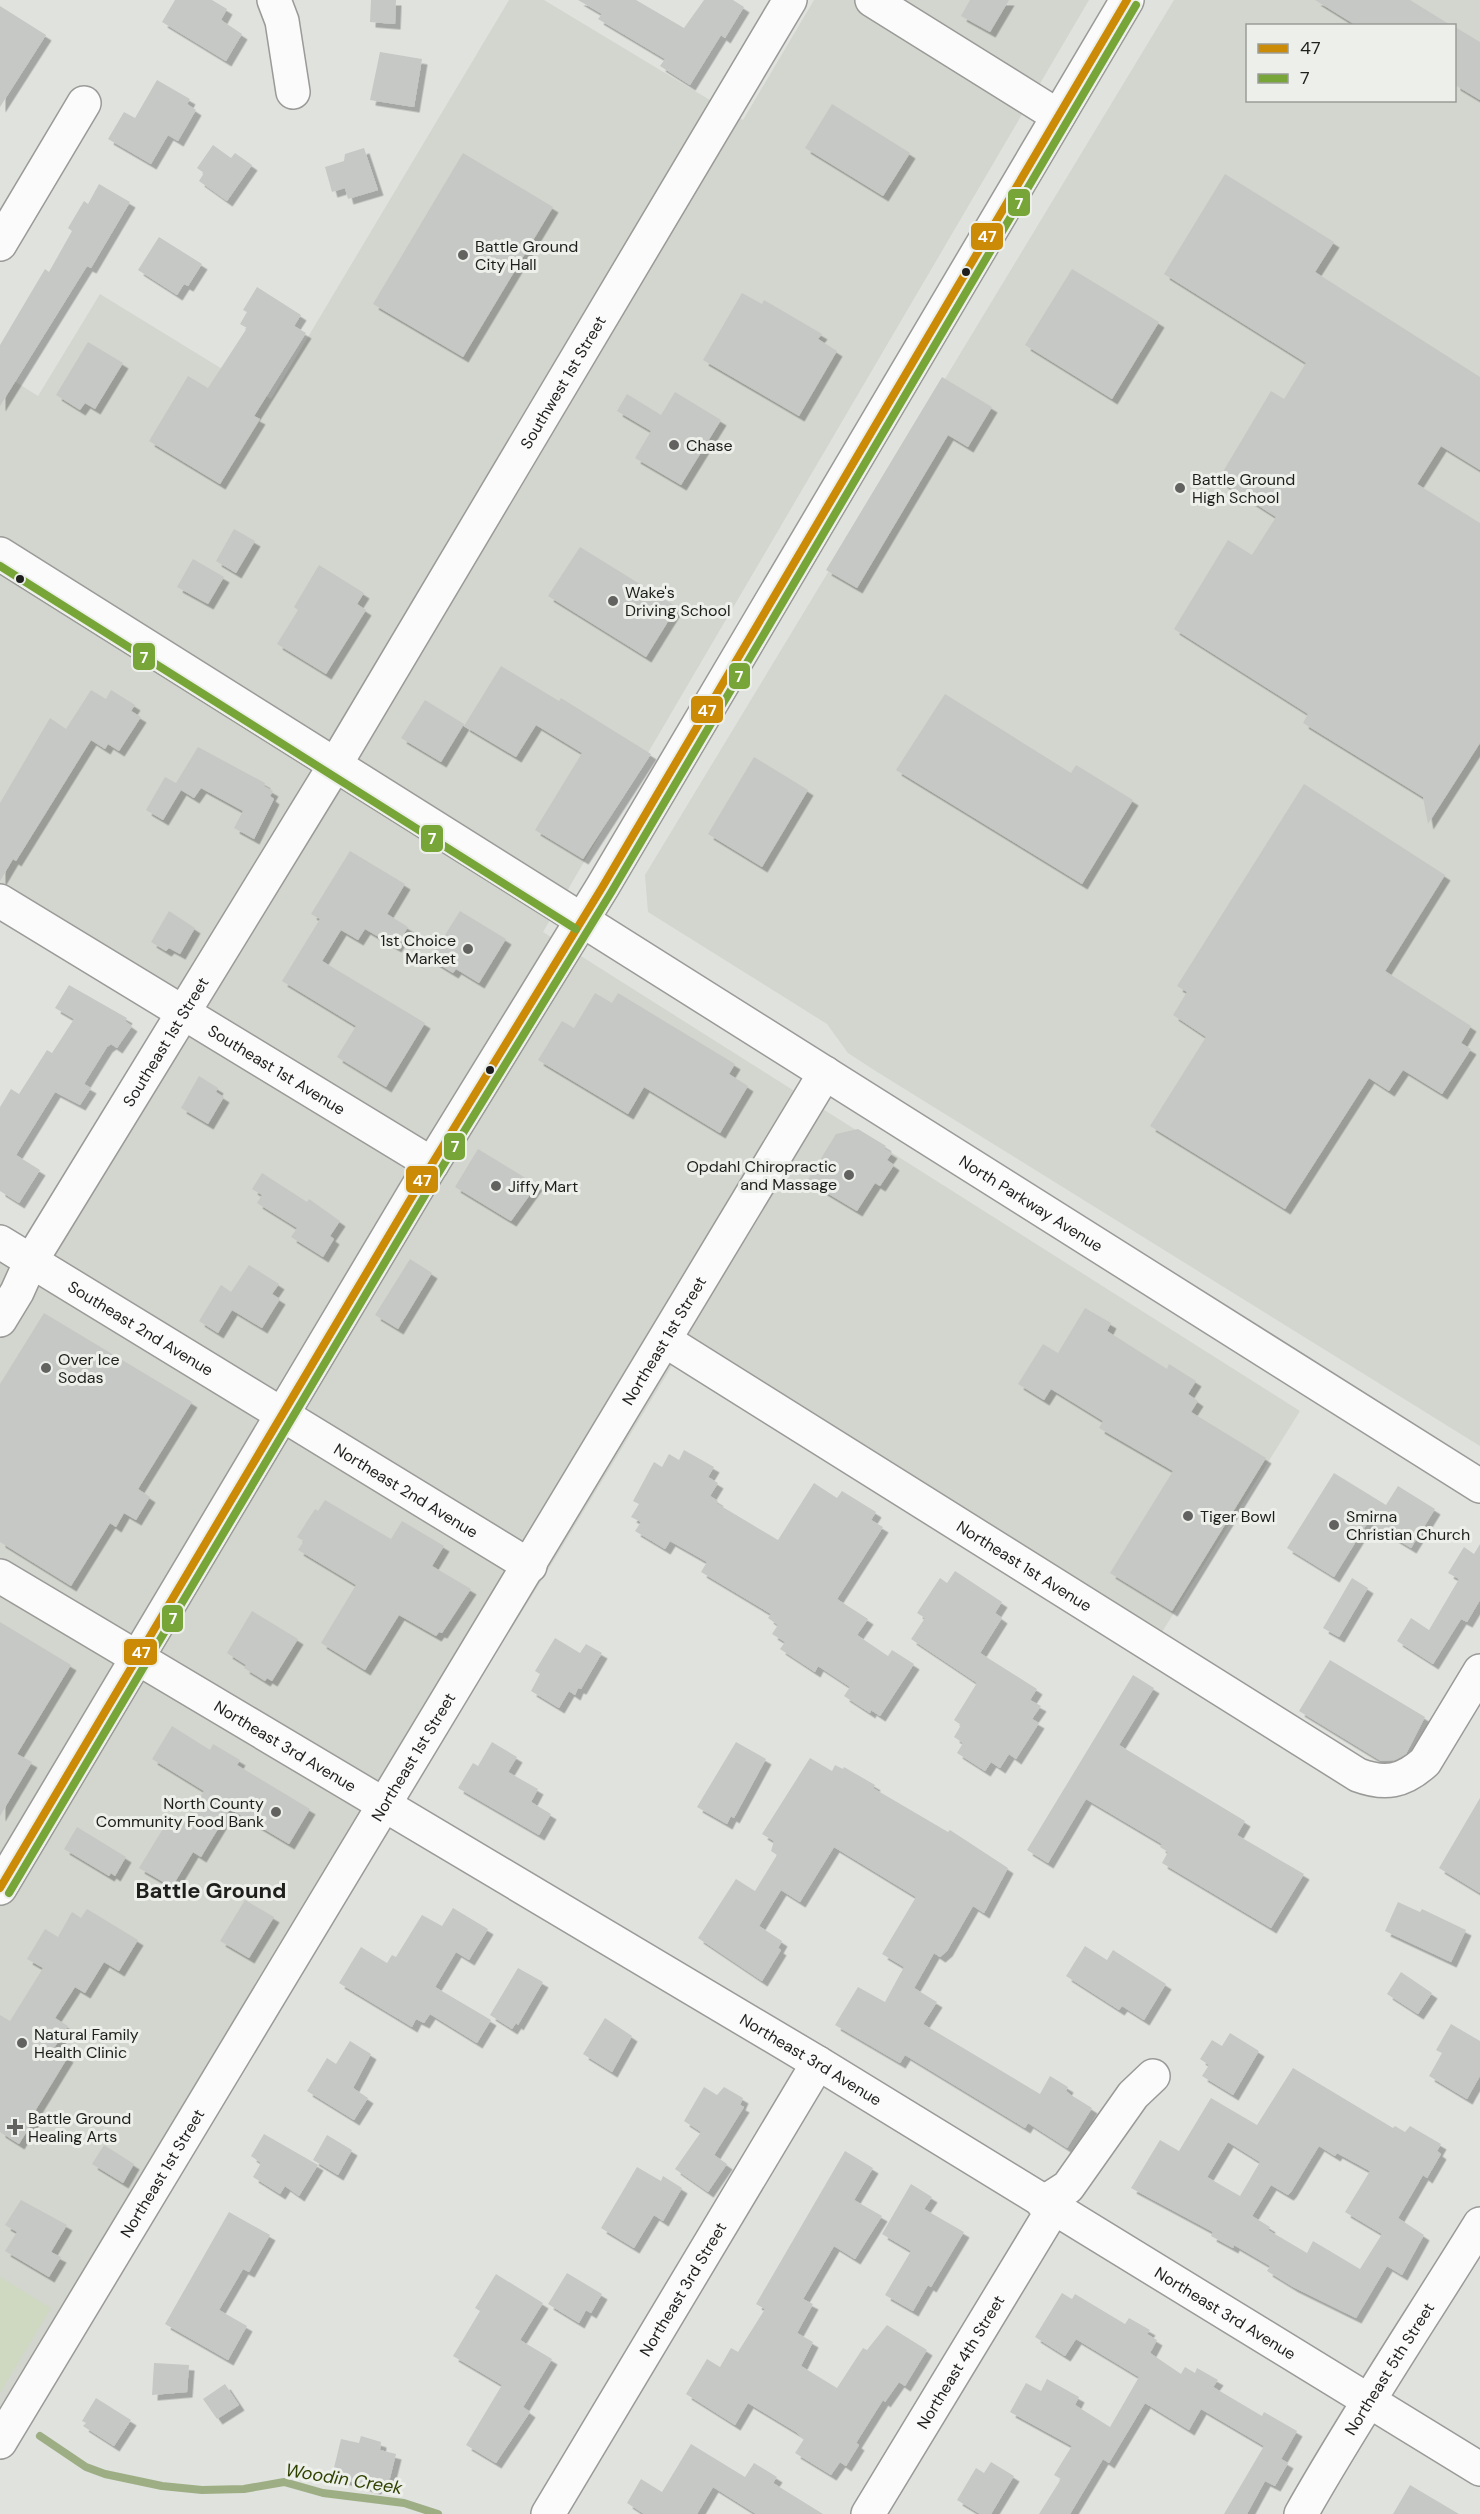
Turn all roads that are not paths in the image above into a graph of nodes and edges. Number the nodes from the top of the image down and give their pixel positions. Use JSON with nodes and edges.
{"nodes":[{"id":1,"x":274,"y":0,"type":"edge"},
{"id":2,"x":790,"y":0,"type":"edge"},
{"id":3,"x":872,"y":0,"type":"edge"},
{"id":4,"x":1127,"y":0,"type":"edge"},
{"id":5,"x":293,"y":92,"type":"dead end"},
{"id":6,"x":84,"y":103,"type":"dead end"},
{"id":7,"x":1058,"y":116,"type":"junction"},
{"id":8,"x":0,"y":244,"type":"edge"},
{"id":9,"x":0,"y":555,"type":"edge"},
{"id":10,"x":335,"y":765,"type":"junction"},
{"id":11,"x":0,"y":901,"type":"edge"},
{"id":12,"x":582,"y":920,"type":"junction"},
{"id":13,"x":183,"y":1012,"type":"junction"},
{"id":14,"x":825,"y":1073,"type":"junction"},
{"id":15,"x":432,"y":1164,"type":"junction"},
{"id":16,"x":0,"y":1242,"type":"edge"},
{"id":17,"x":30,"y":1261,"type":"junction"},
{"id":18,"x":0,"y":1320,"type":"edge"},
{"id":19,"x":666,"y":1341,"type":"junction"},
{"id":20,"x":282,"y":1414,"type":"junction"},
{"id":21,"x":1480,"y":1486,"type":"edge"},
{"id":22,"x":530,"y":1566,"type":"junction"},
{"id":23,"x":0,"y":1576,"type":"edge"},
{"id":24,"x":136,"y":1659,"type":"junction"},
{"id":25,"x":1480,"y":1671,"type":"edge"},
{"id":26,"x":386,"y":1804,"type":"junction"},
{"id":27,"x":0,"y":1888,"type":"edge"},
{"id":28,"x":818,"y":2064,"type":"junction"},
{"id":29,"x":1154,"y":2076,"type":"dead end"},
{"id":30,"x":1048,"y":2206,"type":"junction"},
{"id":31,"x":1480,"y":2224,"type":"edge"},
{"id":32,"x":1368,"y":2401,"type":"junction"},
{"id":33,"x":0,"y":2442,"type":"edge"},
{"id":34,"x":1480,"y":2469,"type":"edge"},
{"id":35,"x":548,"y":2514,"type":"edge"},
{"id":36,"x":868,"y":2514,"type":"edge"},
{"id":37,"x":1301,"y":2514,"type":"edge"}],
"edges":[{"from":1,"to":5,"type":"street"},
{"from":2,"to":10,"type":"street","name":"Southwest 1st Street"},
{"from":3,"to":7,"type":"street"},
{"from":4,"to":7,"type":"street"},
{"from":6,"to":8,"type":"street"},
{"from":7,"to":12,"type":"street"},
{"from":9,"to":10,"type":"street","name":"North Parkway Avenue"},
{"from":10,"to":12,"type":"street","name":"North Parkway Avenue"},
{"from":10,"to":13,"type":"street","name":"Southeast 1st Street"},
{"from":11,"to":13,"type":"street","name":"Southeast 1st Avenue"},
{"from":12,"to":14,"type":"street","name":"North Parkway Avenue"},
{"from":12,"to":15,"type":"street"},
{"from":13,"to":15,"type":"street","name":"Southeast 1st Avenue"},
{"from":13,"to":17,"type":"street","name":"Southeast 1st Street"},
{"from":14,"to":19,"type":"street","name":"Northeast 1st Street"},
{"from":14,"to":21,"type":"street","name":"North Parkway Avenue"},
{"from":15,"to":20,"type":"street"},
{"from":16,"to":17,"type":"street","name":"Southeast 2nd Avenue"},
{"from":17,"to":18,"type":"street","name":"Southeast 1st Street"},
{"from":17,"to":20,"type":"street","name":"Southeast 2nd Avenue"},
{"from":19,"to":22,"type":"street","name":"Northeast 1st Street"},
{"from":19,"to":25,"type":"street","name":"Northeast 1st Avenue"},
{"from":20,"to":22,"type":"street","name":"Northeast 2nd Avenue"},
{"from":20,"to":24,"type":"street"},
{"from":22,"to":26,"type":"street","name":"Northeast 1st Street"},
{"from":23,"to":24,"type":"street","name":"Northeast 3rd Avenue"},
{"from":24,"to":26,"type":"street","name":"Northeast 3rd Avenue"},
{"from":24,"to":27,"type":"street"},
{"from":26,"to":28,"type":"street","name":"Northeast 3rd Avenue"},
{"from":26,"to":33,"type":"street","name":"Northeast 1st Street"},
{"from":28,"to":30,"type":"street","name":"Northeast 3rd Avenue"},
{"from":28,"to":35,"type":"street","name":"Northeast 3rd Street"},
{"from":29,"to":30,"type":"street"},
{"from":30,"to":32,"type":"street","name":"Northeast 3rd Avenue"},
{"from":30,"to":36,"type":"street","name":"Northeast 4th Street"},
{"from":31,"to":32,"type":"street","name":"Northeast 5th Street"},
{"from":32,"to":34,"type":"street","name":"Northeast 3rd Avenue"},
{"from":32,"to":37,"type":"street","name":"Northeast 5th Street"}]}
